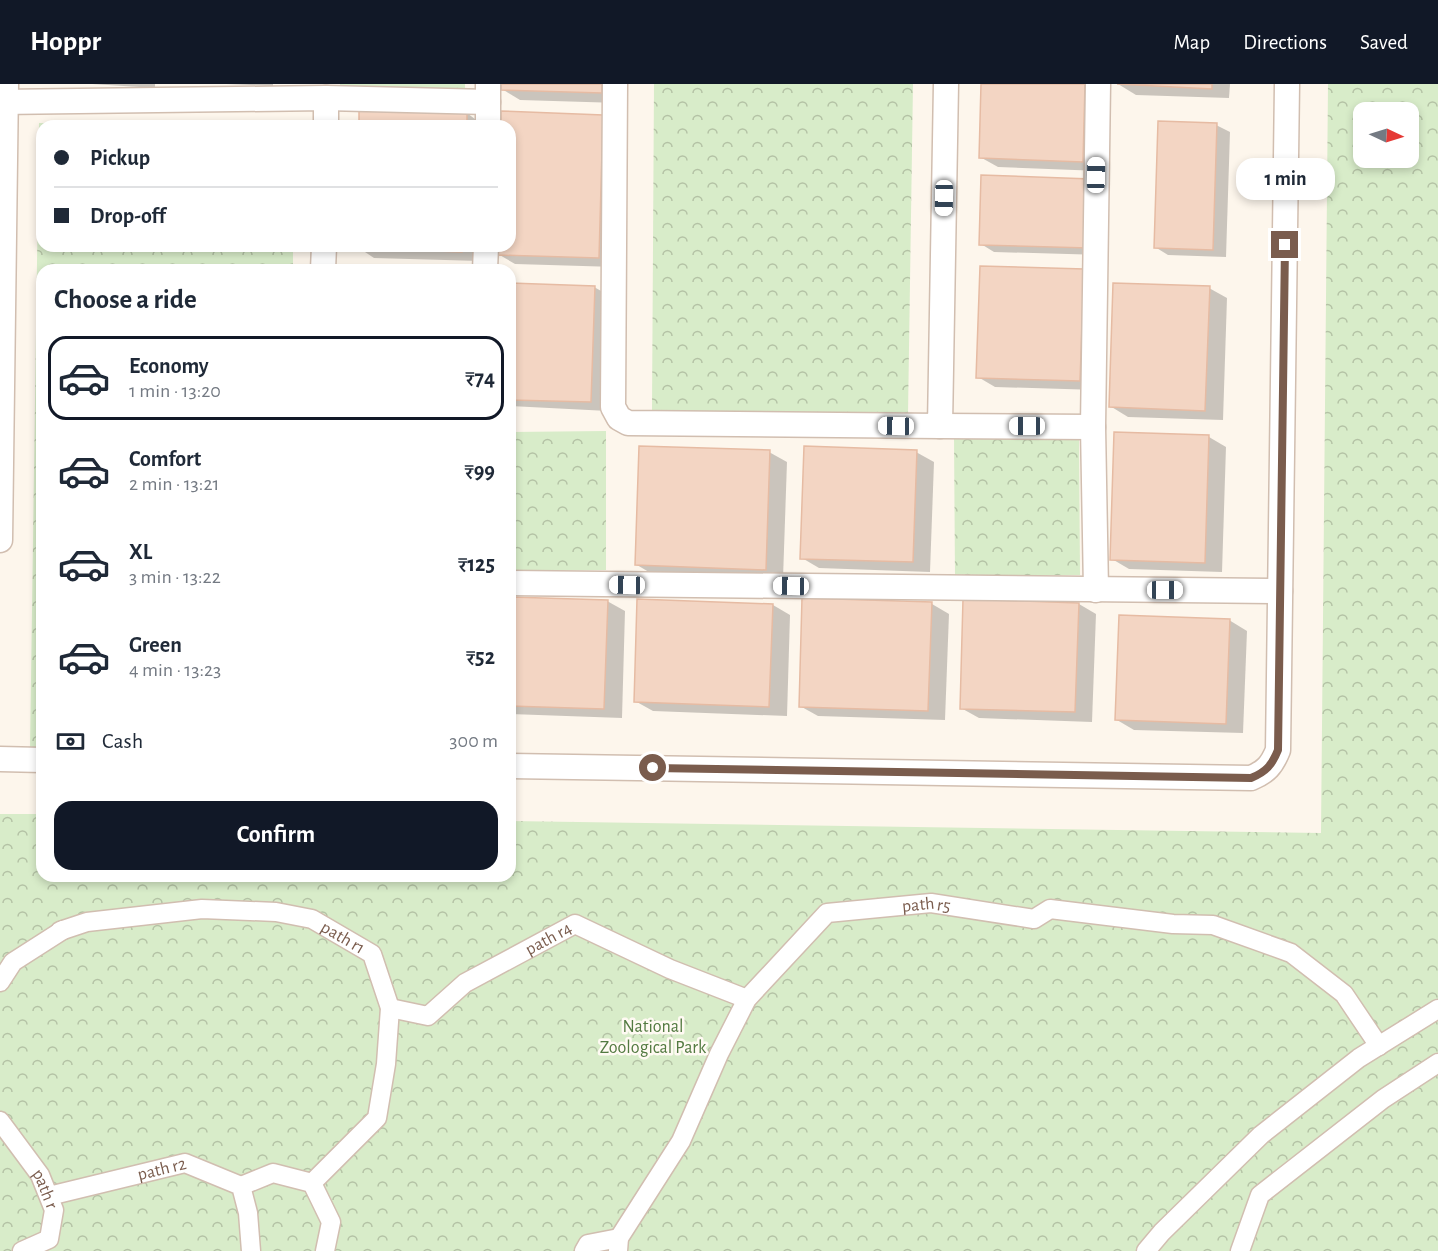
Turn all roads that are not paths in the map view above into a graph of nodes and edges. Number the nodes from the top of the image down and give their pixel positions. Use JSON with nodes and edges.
{"nodes":[{"id":1,"x":615,"y":84,"type":"edge"},
{"id":2,"x":946,"y":84,"type":"edge"},
{"id":3,"x":1098,"y":84,"type":"edge"},
{"id":4,"x":1287,"y":84,"type":"edge"},
{"id":5,"x":488,"y":93,"type":"edge"},
{"id":6,"x":4,"y":96,"type":"edge"},
{"id":7,"x":326,"y":98,"type":"junction"},
{"id":8,"x":326,"y":120,"type":"edge"},
{"id":9,"x":488,"y":120,"type":"edge"},
{"id":10,"x":940,"y":426,"type":"junction"},
{"id":11,"x":1093,"y":427,"type":"junction"},
{"id":12,"x":0,"y":540,"type":"edge"},
{"id":13,"x":516,"y":583,"type":"edge"},
{"id":14,"x":1095,"y":590,"type":"junction"},
{"id":15,"x":1280,"y":591,"type":"junction"},
{"id":16,"x":0,"y":759,"type":"edge"},
{"id":17,"x":36,"y":760,"type":"edge"},
{"id":18,"x":516,"y":766,"type":"edge"},
{"id":19,"x":0,"y":982,"type":"edge"},
{"id":20,"x":747,"y":999,"type":"junction"},
{"id":21,"x":390,"y":1008,"type":"junction"},
{"id":22,"x":1438,"y":1009,"type":"edge"},
{"id":23,"x":1379,"y":1046,"type":"junction"},
{"id":24,"x":1438,"y":1063,"type":"edge"},
{"id":25,"x":0,"y":1121,"type":"edge"},
{"id":26,"x":312,"y":1183,"type":"junction"},
{"id":27,"x":241,"y":1186,"type":"junction"},
{"id":28,"x":48,"y":1196,"type":"junction"},
{"id":29,"x":619,"y":1244,"type":"edge"},
{"id":30,"x":22,"y":1251,"type":"edge"},
{"id":31,"x":250,"y":1251,"type":"edge"},
{"id":32,"x":325,"y":1251,"type":"edge"},
{"id":33,"x":584,"y":1251,"type":"edge"},
{"id":34,"x":1146,"y":1251,"type":"edge"},
{"id":35,"x":1240,"y":1251,"type":"edge"}],
"edges":[{"from":1,"to":10,"type":"street"},
{"from":2,"to":10,"type":"street"},
{"from":3,"to":11,"type":"street"},
{"from":4,"to":15,"type":"street"},
{"from":5,"to":7,"type":"street"},
{"from":5,"to":9,"type":"street"},
{"from":6,"to":7,"type":"street"},
{"from":6,"to":12,"type":"street"},
{"from":7,"to":8,"type":"street"},
{"from":10,"to":11,"type":"street"},
{"from":11,"to":14,"type":"street"},
{"from":13,"to":14,"type":"street"},
{"from":14,"to":15,"type":"street"},
{"from":15,"to":18,"type":"street"},
{"from":16,"to":17,"type":"street"},
{"from":19,"to":21,"type":"street","name":"path r1"},
{"from":20,"to":21,"type":"street","name":"path r4"},
{"from":20,"to":23,"type":"street","name":"path r5"},
{"from":20,"to":29,"type":"street","name":"path r5"},
{"from":21,"to":26,"type":"street","name":"path r1"},
{"from":22,"to":23,"type":"street"},
{"from":23,"to":34,"type":"street"},
{"from":24,"to":35,"type":"street"},
{"from":25,"to":28,"type":"street","name":"path r"},
{"from":26,"to":27,"type":"street"},
{"from":26,"to":32,"type":"street"},
{"from":27,"to":28,"type":"street","name":"path r2"},
{"from":27,"to":31,"type":"street"},
{"from":28,"to":30,"type":"street","name":"path r"},
{"from":29,"to":33,"type":"street"}]}
